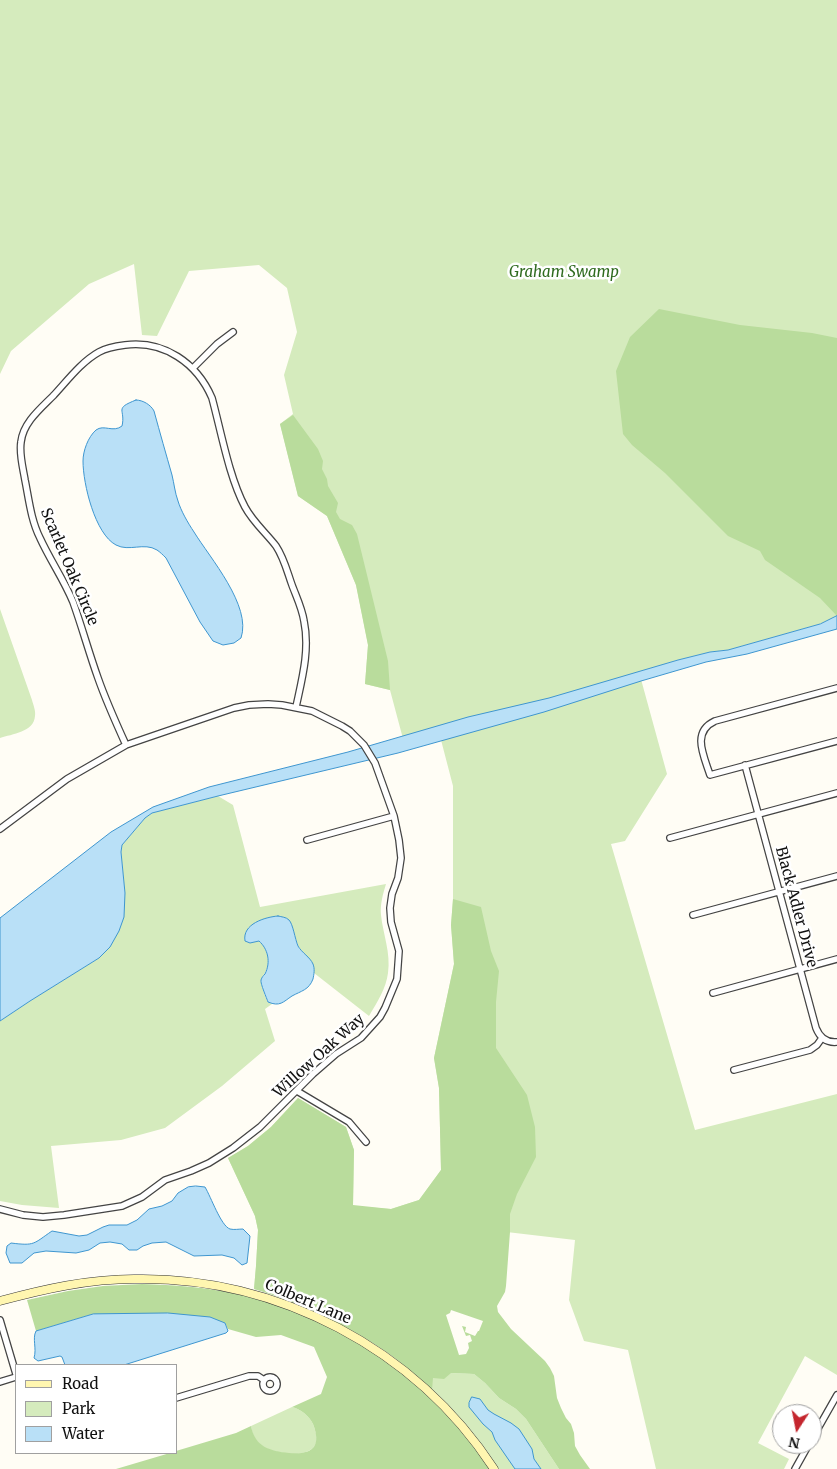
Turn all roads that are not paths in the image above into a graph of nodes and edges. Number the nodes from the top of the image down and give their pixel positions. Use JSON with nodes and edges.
{"nodes":[{"id":1,"x":233,"y":332,"type":"dead end"},
{"id":2,"x":192,"y":368,"type":"junction"},
{"id":3,"x":837,"y":688,"type":"edge"},
{"id":4,"x":296,"y":708,"type":"junction"},
{"id":5,"x":837,"y":741,"type":"edge"},
{"id":6,"x":126,"y":745,"type":"junction"},
{"id":7,"x":745,"y":766,"type":"junction"},
{"id":8,"x":837,"y":793,"type":"edge"},
{"id":9,"x":758,"y":815,"type":"junction"},
{"id":10,"x":394,"y":816,"type":"junction"},
{"id":11,"x":0,"y":829,"type":"edge"},
{"id":12,"x":670,"y":838,"type":"dead end"},
{"id":13,"x":307,"y":840,"type":"dead end"},
{"id":14,"x":837,"y":876,"type":"edge"},
{"id":15,"x":779,"y":892,"type":"junction"},
{"id":16,"x":692,"y":915,"type":"dead end"},
{"id":17,"x":837,"y":959,"type":"edge"},
{"id":18,"x":800,"y":969,"type":"junction"},
{"id":19,"x":713,"y":993,"type":"dead end"},
{"id":20,"x":822,"y":1038,"type":"junction"},
{"id":21,"x":837,"y":1042,"type":"edge"},
{"id":22,"x":734,"y":1070,"type":"dead end"},
{"id":23,"x":297,"y":1091,"type":"junction"},
{"id":24,"x":366,"y":1142,"type":"dead end"},
{"id":25,"x":0,"y":1209,"type":"edge"},
{"id":26,"x":1,"y":1298,"type":"edge"},
{"id":27,"x":0,"y":1320,"type":"edge"},
{"id":28,"x":15,"y":1372,"type":"edge"},
{"id":29,"x":15,"y":1376,"type":"edge"},
{"id":30,"x":264,"y":1380,"type":"dead end"},
{"id":31,"x":0,"y":1382,"type":"edge"},
{"id":32,"x":837,"y":1395,"type":"edge"},
{"id":33,"x":178,"y":1397,"type":"edge"},
{"id":34,"x":822,"y":1421,"type":"edge"},
{"id":35,"x":803,"y":1454,"type":"edge"},
{"id":36,"x":494,"y":1469,"type":"edge"},
{"id":37,"x":795,"y":1469,"type":"edge"}],
"edges":[{"from":1,"to":2,"type":"street"},
{"from":2,"to":4,"type":"street","name":"Scarlet Oak Circle"},
{"from":2,"to":6,"type":"street","name":"Scarlet Oak Circle"},
{"from":3,"to":7,"type":"street"},
{"from":4,"to":6,"type":"street","name":"Willow Oak Way"},
{"from":4,"to":10,"type":"street","name":"Willow Oak Way"},
{"from":5,"to":7,"type":"street"},
{"from":6,"to":11,"type":"street","name":"Willow Oak Way"},
{"from":7,"to":9,"type":"street","name":"Black Adler Drive"},
{"from":8,"to":9,"type":"street"},
{"from":9,"to":12,"type":"street"},
{"from":9,"to":15,"type":"street","name":"Black Adler Drive"},
{"from":10,"to":13,"type":"street"},
{"from":10,"to":23,"type":"street","name":"Willow Oak Way"},
{"from":14,"to":15,"type":"street"},
{"from":15,"to":16,"type":"street"},
{"from":15,"to":18,"type":"street","name":"Black Adler Drive"},
{"from":17,"to":18,"type":"street"},
{"from":18,"to":19,"type":"street"},
{"from":18,"to":20,"type":"street","name":"Black Adler Drive"},
{"from":20,"to":21,"type":"street"},
{"from":20,"to":22,"type":"street"},
{"from":23,"to":24,"type":"street"},
{"from":23,"to":25,"type":"street","name":"Willow Oak Way"},
{"from":26,"to":36,"type":"street","name":"Colbert Lane"},
{"from":27,"to":28,"type":"street"},
{"from":29,"to":31,"type":"street"},
{"from":30,"to":33,"type":"street"},
{"from":32,"to":34,"type":"street"},
{"from":35,"to":37,"type":"street"}]}
